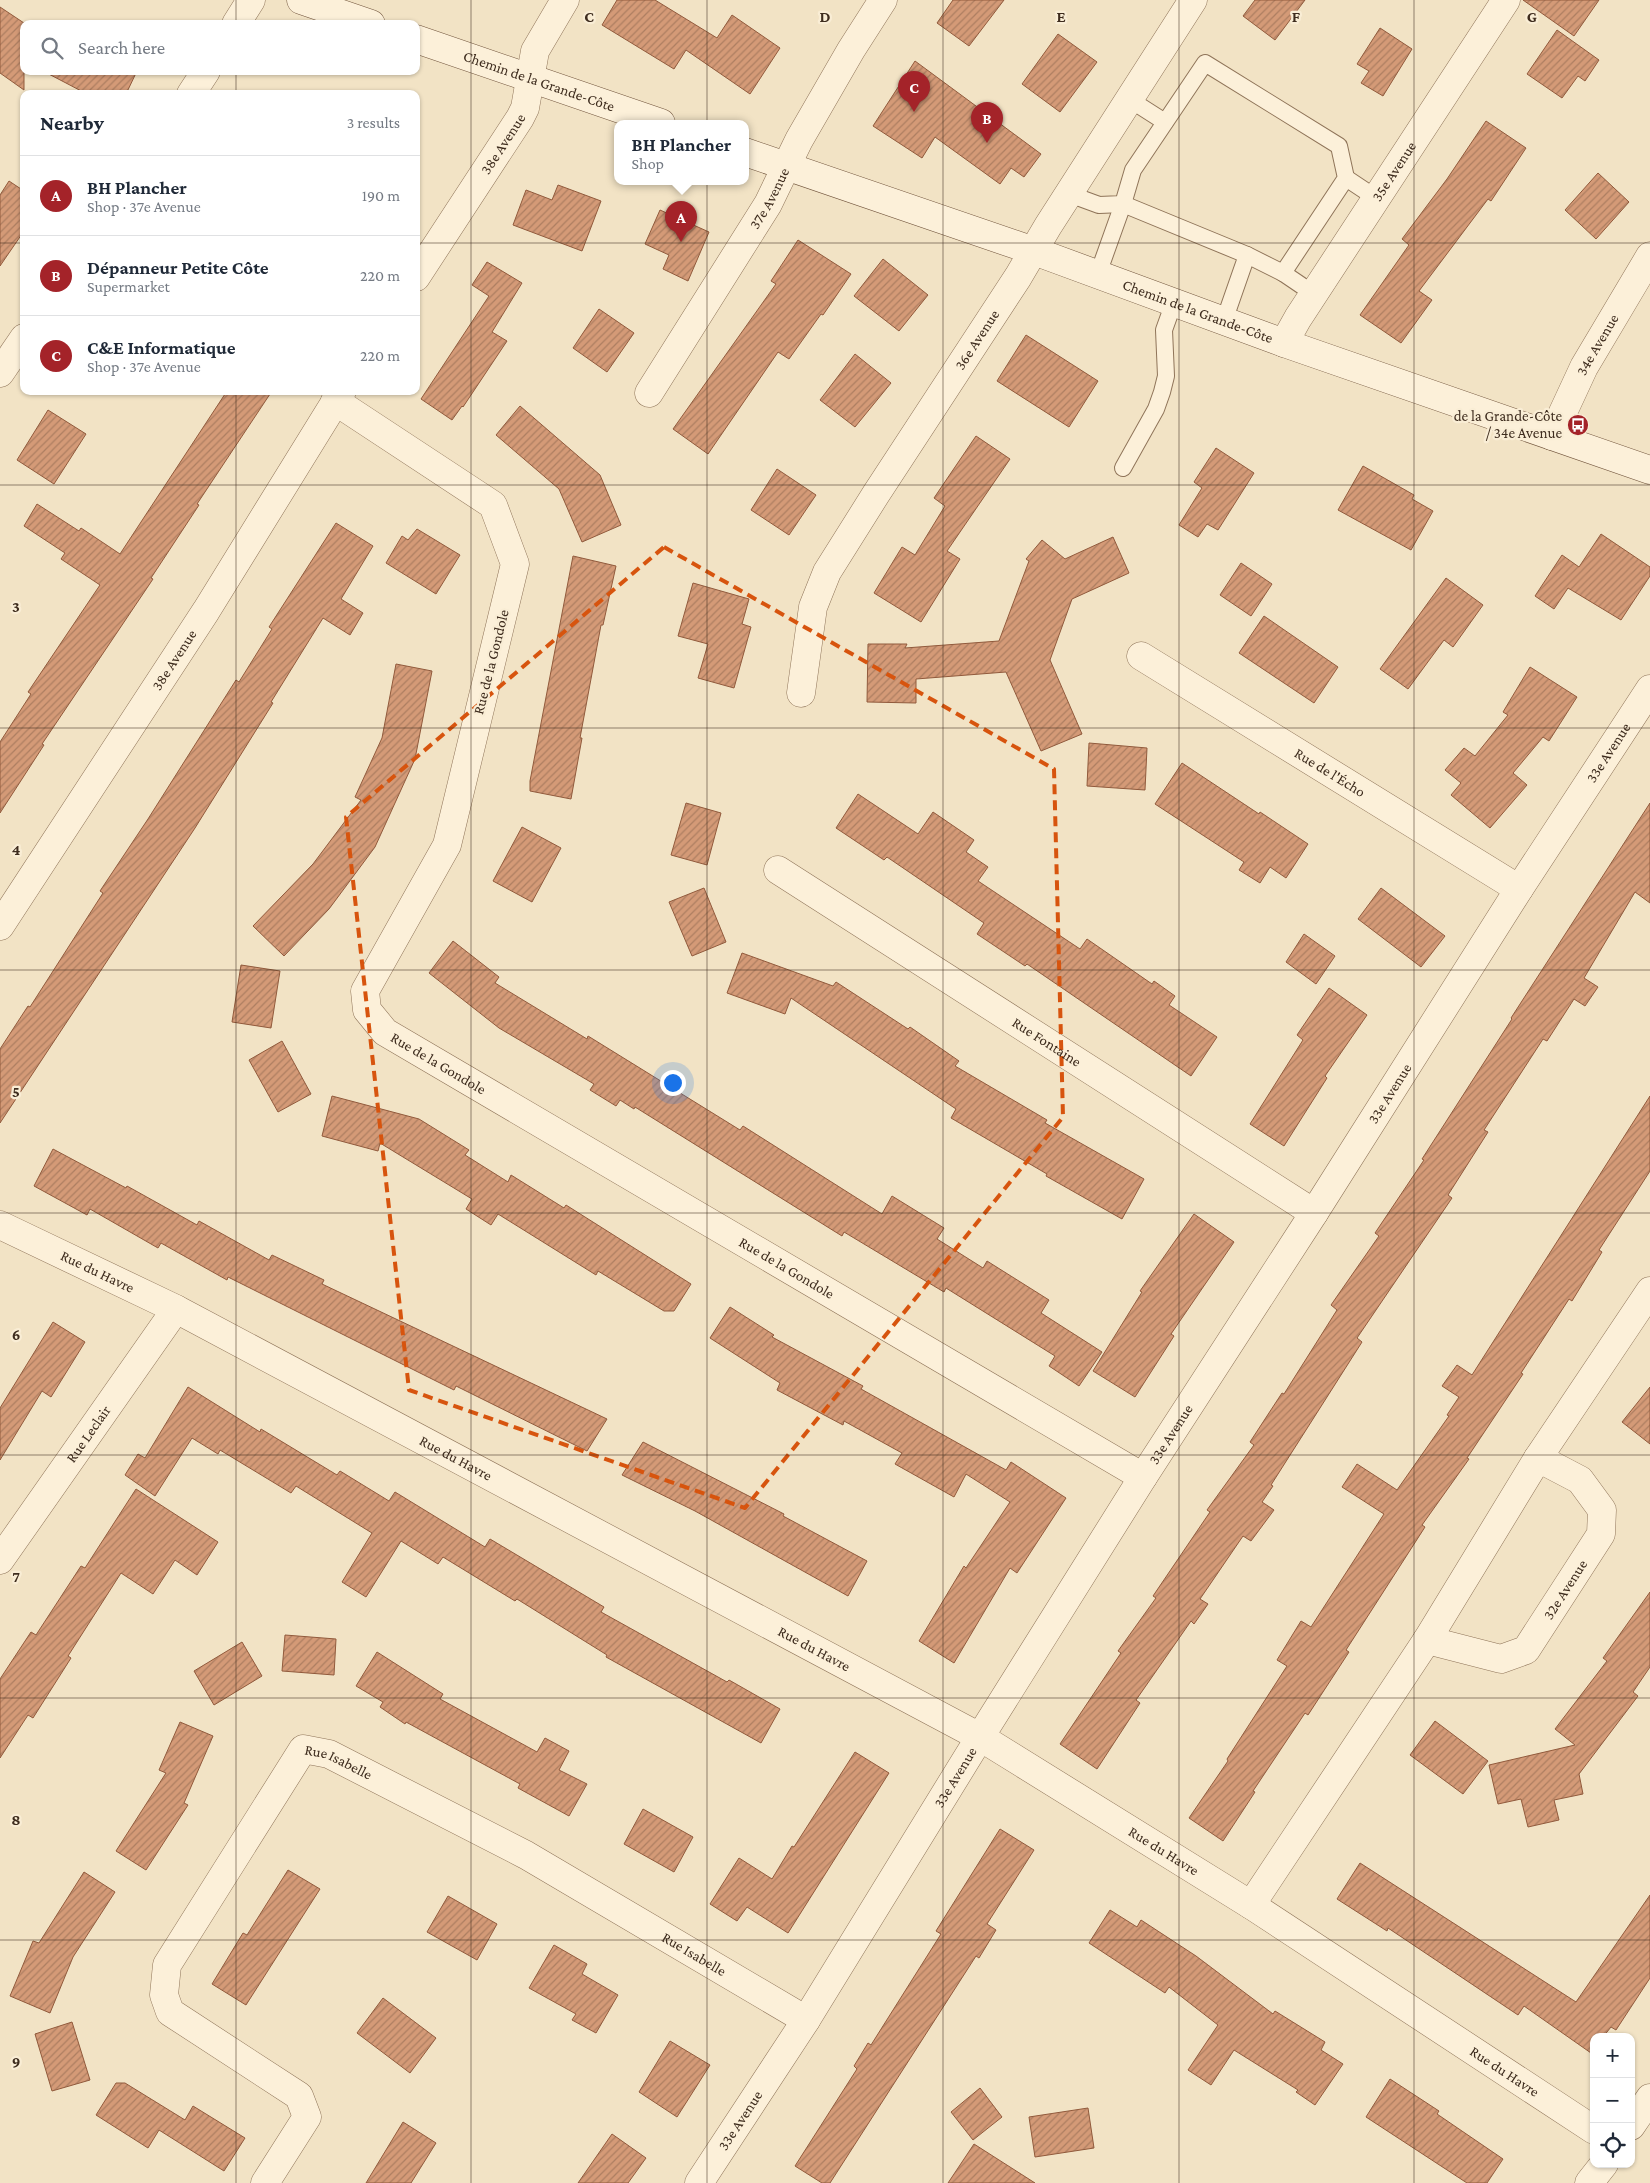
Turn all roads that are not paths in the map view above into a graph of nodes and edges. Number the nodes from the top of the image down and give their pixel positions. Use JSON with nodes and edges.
{"nodes":[{"id":1,"x":251,"y":0,"type":"edge"},
{"id":2,"x":301,"y":0,"type":"edge"},
{"id":3,"x":565,"y":0,"type":"edge"},
{"id":4,"x":884,"y":0,"type":"edge"},
{"id":5,"x":1193,"y":0,"type":"edge"},
{"id":6,"x":1506,"y":0,"type":"edge"},
{"id":7,"x":238,"y":20,"type":"edge"},
{"id":8,"x":358,"y":20,"type":"edge"},
{"id":9,"x":420,"y":40,"type":"edge"},
{"id":10,"x":203,"y":75,"type":"edge"},
{"id":11,"x":531,"y":78,"type":"junction"},
{"id":12,"x":194,"y":90,"type":"edge"},
{"id":13,"x":1129,"y":99,"type":"junction"},
{"id":14,"x":652,"y":120,"type":"edge"},
{"id":15,"x":1165,"y":122,"type":"junction"},
{"id":16,"x":749,"y":153,"type":"edge"},
{"id":17,"x":787,"y":166,"type":"junction"},
{"id":18,"x":1346,"y":178,"type":"junction"},
{"id":19,"x":1069,"y":194,"type":"junction"},
{"id":20,"x":1376,"y":198,"type":"junction"},
{"id":21,"x":1123,"y":204,"type":"junction"},
{"id":22,"x":1034,"y":251,"type":"junction"},
{"id":23,"x":1247,"y":254,"type":"junction"},
{"id":24,"x":1650,"y":256,"type":"edge"},
{"id":25,"x":420,"y":271,"type":"edge"},
{"id":26,"x":1098,"y":274,"type":"junction"},
{"id":27,"x":1283,"y":274,"type":"junction"},
{"id":28,"x":1314,"y":294,"type":"junction"},
{"id":29,"x":1174,"y":302,"type":"junction"},
{"id":30,"x":1224,"y":321,"type":"junction"},
{"id":31,"x":1284,"y":343,"type":"junction"},
{"id":32,"x":649,"y":393,"type":"dead end"},
{"id":33,"x":339,"y":396,"type":"edge"},
{"id":34,"x":1552,"y":436,"type":"junction"},
{"id":35,"x":1124,"y":468,"type":"dead end"},
{"id":36,"x":1650,"y":470,"type":"edge"},
{"id":37,"x":1141,"y":656,"type":"dead end"},
{"id":38,"x":1650,"y":689,"type":"edge"},
{"id":39,"x":800,"y":693,"type":"dead end"},
{"id":40,"x":778,"y":870,"type":"dead end"},
{"id":41,"x":1519,"y":889,"type":"junction"},
{"id":42,"x":0,"y":926,"type":"edge"},
{"id":43,"x":1314,"y":1214,"type":"junction"},
{"id":44,"x":0,"y":1225,"type":"edge"},
{"id":45,"x":1650,"y":1291,"type":"edge"},
{"id":46,"x":176,"y":1309,"type":"junction"},
{"id":47,"x":1538,"y":1458,"type":"junction"},
{"id":48,"x":1143,"y":1477,"type":"junction"},
{"id":49,"x":0,"y":1560,"type":"edge"},
{"id":50,"x":1426,"y":1640,"type":"junction"},
{"id":51,"x":980,"y":1737,"type":"junction"},
{"id":52,"x":1251,"y":1905,"type":"junction"},
{"id":53,"x":806,"y":2020,"type":"junction"},
{"id":54,"x":1650,"y":2098,"type":"edge"},
{"id":55,"x":1633,"y":2123,"type":"edge"},
{"id":56,"x":1590,"y":2127,"type":"edge"},
{"id":57,"x":1601,"y":2168,"type":"edge"},
{"id":58,"x":265,"y":2183,"type":"edge"},
{"id":59,"x":699,"y":2183,"type":"edge"},
{"id":60,"x":1589,"y":2183,"type":"edge"}],
"edges":[{"from":1,"to":7,"type":"street"},
{"from":2,"to":8,"type":"street"},
{"from":3,"to":11,"type":"street","name":"38e Avenue"},
{"from":4,"to":17,"type":"street","name":"37e Avenue"},
{"from":5,"to":13,"type":"street","name":"36e Avenue"},
{"from":6,"to":20,"type":"street","name":"35e Avenue"},
{"from":9,"to":11,"type":"street","name":"Chemin de la Grande-Côte"},
{"from":10,"to":12,"type":"street"},
{"from":11,"to":14,"type":"street","name":"Chemin de la Grande-Côte"},
{"from":11,"to":25,"type":"street","name":"38e Avenue"},
{"from":13,"to":15,"type":"lane"},
{"from":13,"to":19,"type":"street","name":"36e Avenue"},
{"from":15,"to":18,"type":"lane"},
{"from":15,"to":21,"type":"lane"},
{"from":16,"to":17,"type":"street","name":"Chemin de la Grande-Côte"},
{"from":17,"to":22,"type":"street","name":"Chemin de la Grande-Côte"},
{"from":17,"to":32,"type":"street","name":"37e Avenue"},
{"from":18,"to":20,"type":"lane"},
{"from":18,"to":27,"type":"lane"},
{"from":19,"to":21,"type":"lane"},
{"from":19,"to":22,"type":"street","name":"36e Avenue"},
{"from":20,"to":28,"type":"street","name":"35e Avenue"},
{"from":21,"to":23,"type":"lane"},
{"from":21,"to":26,"type":"lane"},
{"from":22,"to":26,"type":"street","name":"Chemin de la Grande-Côte"},
{"from":22,"to":39,"type":"street","name":"36e Avenue"},
{"from":23,"to":27,"type":"lane"},
{"from":23,"to":30,"type":"lane"},
{"from":24,"to":34,"type":"street","name":"34e Avenue"},
{"from":26,"to":29,"type":"street","name":"Chemin de la Grande-Côte"},
{"from":27,"to":28,"type":"lane"},
{"from":28,"to":31,"type":"street","name":"35e Avenue"},
{"from":29,"to":30,"type":"street","name":"Chemin de la Grande-Côte"},
{"from":29,"to":35,"type":"lane"},
{"from":30,"to":31,"type":"street","name":"Chemin de la Grande-Côte"},
{"from":31,"to":34,"type":"street","name":"Chemin de la Grande-Côte"},
{"from":33,"to":42,"type":"street","name":"38e Avenue"},
{"from":33,"to":48,"type":"street","name":"Rue de la Gondole"},
{"from":34,"to":36,"type":"street","name":"Chemin de la Grande-Côte"},
{"from":37,"to":41,"type":"street","name":"Rue de l'Écho"},
{"from":38,"to":41,"type":"street","name":"33e Avenue"},
{"from":40,"to":43,"type":"street","name":"Rue Fontaine"},
{"from":41,"to":43,"type":"street","name":"33e Avenue"},
{"from":43,"to":48,"type":"street","name":"33e Avenue"},
{"from":44,"to":46,"type":"street","name":"Rue du Havre"},
{"from":45,"to":47,"type":"street"},
{"from":46,"to":49,"type":"street","name":"Rue Leclair"},
{"from":46,"to":51,"type":"street","name":"Rue du Havre"},
{"from":47,"to":50,"type":"street"},
{"from":47,"to":50,"type":"street","name":"32e Avenue"},
{"from":48,"to":51,"type":"street","name":"33e Avenue"},
{"from":50,"to":52,"type":"street"},
{"from":51,"to":52,"type":"street","name":"Rue du Havre"},
{"from":51,"to":53,"type":"street","name":"33e Avenue"},
{"from":52,"to":56,"type":"street","name":"Rue du Havre"},
{"from":53,"to":58,"type":"street","name":"Rue Isabelle"},
{"from":53,"to":59,"type":"street","name":"33e Avenue"},
{"from":54,"to":55,"type":"street"},
{"from":57,"to":60,"type":"street"}]}
